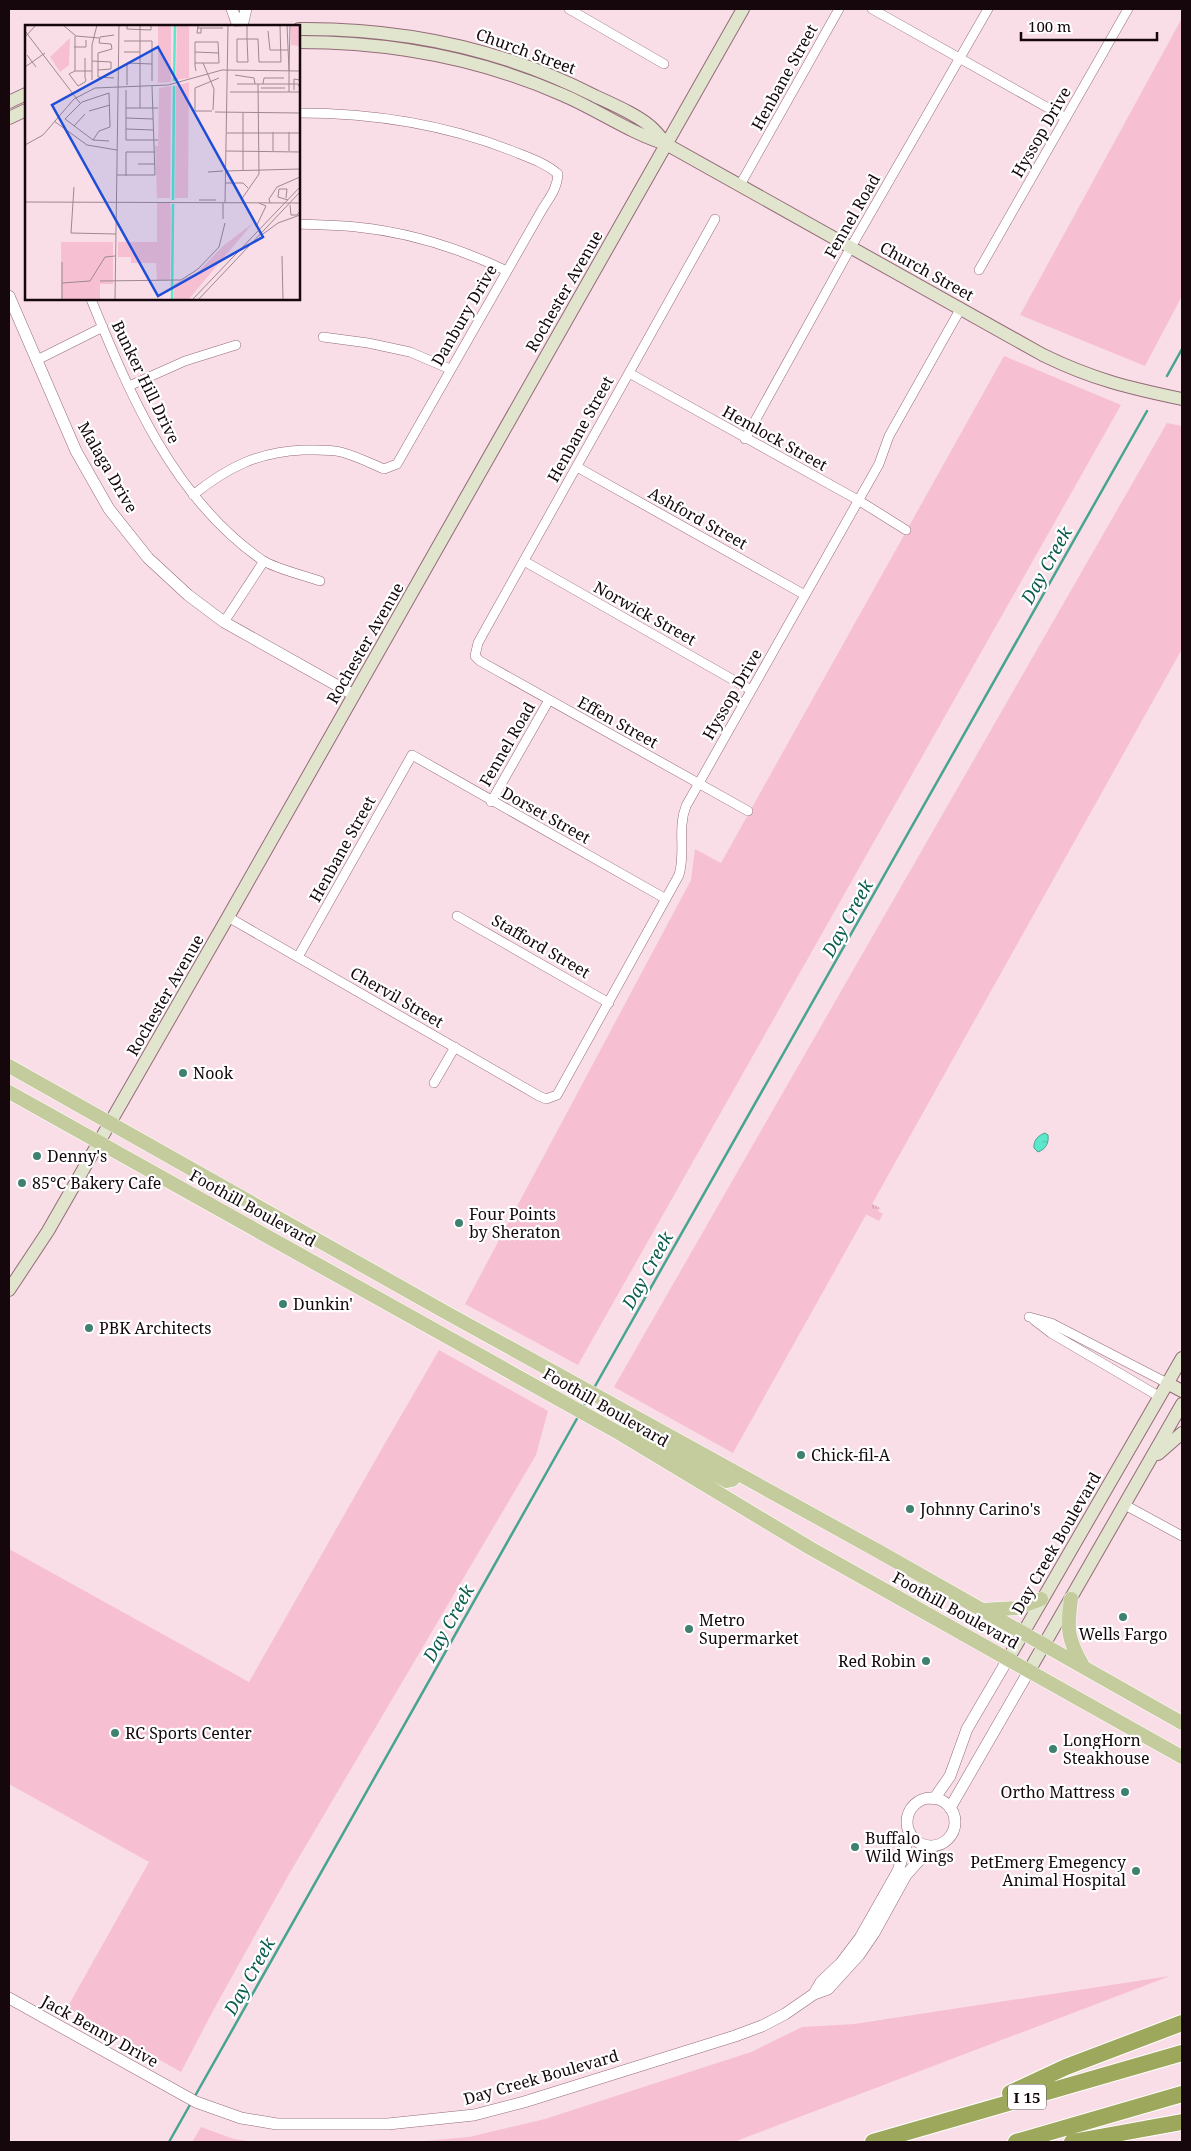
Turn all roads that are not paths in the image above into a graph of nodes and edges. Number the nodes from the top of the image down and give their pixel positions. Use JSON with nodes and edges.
{"nodes":[{"id":1,"x":232,"y":9,"type":"edge"},
{"id":2,"x":246,"y":9,"type":"edge"},
{"id":3,"x":569,"y":9,"type":"edge"},
{"id":4,"x":743,"y":9,"type":"edge"},
{"id":5,"x":839,"y":9,"type":"edge"},
{"id":6,"x":872,"y":9,"type":"edge"},
{"id":7,"x":988,"y":9,"type":"edge"},
{"id":8,"x":1128,"y":9,"type":"edge"},
{"id":9,"x":238,"y":25,"type":"edge"},
{"id":10,"x":242,"y":25,"type":"edge"},
{"id":11,"x":300,"y":29,"type":"edge"},
{"id":12,"x":300,"y":42,"type":"edge"},
{"id":13,"x":959,"y":59,"type":"junction"},
{"id":14,"x":664,"y":64,"type":"dead end"},
{"id":15,"x":25,"y":94,"type":"edge"},
{"id":16,"x":9,"y":102,"type":"edge"},
{"id":17,"x":25,"y":110,"type":"edge"},
{"id":18,"x":300,"y":112,"type":"edge"},
{"id":19,"x":9,"y":118,"type":"edge"},
{"id":20,"x":1066,"y":118,"type":"junction"},
{"id":21,"x":666,"y":144,"type":"junction"},
{"id":22,"x":740,"y":185,"type":"junction"},
{"id":23,"x":715,"y":219,"type":"dead end"},
{"id":24,"x":300,"y":224,"type":"edge"},
{"id":25,"x":851,"y":247,"type":"junction"},
{"id":26,"x":979,"y":270,"type":"dead end"},
{"id":27,"x":507,"y":272,"type":"junction"},
{"id":28,"x":9,"y":296,"type":"edge"},
{"id":29,"x":91,"y":300,"type":"edge"},
{"id":30,"x":961,"y":308,"type":"junction"},
{"id":31,"x":102,"y":328,"type":"junction"},
{"id":32,"x":323,"y":337,"type":"dead end"},
{"id":33,"x":236,"y":346,"type":"dead end"},
{"id":34,"x":37,"y":360,"type":"junction"},
{"id":35,"x":450,"y":369,"type":"junction"},
{"id":36,"x":629,"y":373,"type":"junction"},
{"id":37,"x":129,"y":386,"type":"junction"},
{"id":38,"x":1182,"y":398,"type":"edge"},
{"id":39,"x":745,"y":439,"type":"junction"},
{"id":40,"x":577,"y":467,"type":"junction"},
{"id":41,"x":192,"y":495,"type":"junction"},
{"id":42,"x":858,"y":500,"type":"junction"},
{"id":43,"x":906,"y":530,"type":"dead end"},
{"id":44,"x":264,"y":561,"type":"junction"},
{"id":45,"x":524,"y":562,"type":"junction"},
{"id":46,"x":320,"y":581,"type":"dead end"},
{"id":47,"x":805,"y":595,"type":"junction"},
{"id":48,"x":224,"y":622,"type":"junction"},
{"id":49,"x":475,"y":656,"type":"joint"},
{"id":50,"x":751,"y":690,"type":"junction"},
{"id":51,"x":354,"y":695,"type":"junction"},
{"id":52,"x":549,"y":700,"type":"junction"},
{"id":53,"x":412,"y":755,"type":"joint"},
{"id":54,"x":698,"y":784,"type":"junction"},
{"id":55,"x":491,"y":802,"type":"junction"},
{"id":56,"x":748,"y":811,"type":"dead end"},
{"id":57,"x":666,"y":899,"type":"junction"},
{"id":58,"x":457,"y":916,"type":"dead end"},
{"id":59,"x":228,"y":918,"type":"junction"},
{"id":60,"x":298,"y":957,"type":"junction"},
{"id":61,"x":609,"y":1003,"type":"junction"},
{"id":62,"x":455,"y":1047,"type":"junction"},
{"id":63,"x":9,"y":1066,"type":"edge"},
{"id":64,"x":434,"y":1083,"type":"dead end"},
{"id":65,"x":9,"y":1092,"type":"edge"},
{"id":66,"x":552,"y":1098,"type":"joint"},
{"id":67,"x":110,"y":1122,"type":"junction"},
{"id":68,"x":99,"y":1142,"type":"junction"},
{"id":69,"x":9,"y":1290,"type":"edge"},
{"id":70,"x":1182,"y":1358,"type":"edge"},
{"id":71,"x":1168,"y":1384,"type":"junction"},
{"id":72,"x":1182,"y":1391,"type":"edge"},
{"id":73,"x":1160,"y":1397,"type":"junction"},
{"id":74,"x":1181,"y":1407,"type":"edge"},
{"id":75,"x":620,"y":1433,"type":"junction"},
{"id":76,"x":1182,"y":1433,"type":"edge"},
{"id":77,"x":1152,"y":1458,"type":"junction"},
{"id":78,"x":737,"y":1474,"type":"junction"},
{"id":79,"x":1125,"y":1505,"type":"junction"},
{"id":80,"x":1182,"y":1536,"type":"edge"},
{"id":81,"x":1071,"y":1598,"type":"junction"},
{"id":82,"x":1041,"y":1600,"type":"junction"},
{"id":83,"x":981,"y":1610,"type":"junction"},
{"id":84,"x":1022,"y":1633,"type":"junction"},
{"id":85,"x":1044,"y":1645,"type":"junction"},
{"id":86,"x":1008,"y":1659,"type":"junction"},
{"id":87,"x":1083,"y":1667,"type":"junction"},
{"id":88,"x":1029,"y":1671,"type":"junction"},
{"id":89,"x":1180,"y":1720,"type":"edge"},
{"id":90,"x":1182,"y":1757,"type":"edge"},
{"id":91,"x":934,"y":1799,"type":"junction"},
{"id":92,"x":950,"y":1808,"type":"junction"},
{"id":93,"x":910,"y":1833,"type":"junction"},
{"id":94,"x":932,"y":1846,"type":"junction"},
{"id":95,"x":814,"y":1994,"type":"junction"},
{"id":96,"x":9,"y":1998,"type":"edge"},
{"id":97,"x":1182,"y":2023,"type":"edge"},
{"id":98,"x":1182,"y":2052,"type":"edge"},
{"id":99,"x":176,"y":2092,"type":"joint"},
{"id":100,"x":1182,"y":2094,"type":"edge"},
{"id":101,"x":963,"y":2115,"type":"junction"},
{"id":102,"x":1182,"y":2122,"type":"edge"},
{"id":103,"x":873,"y":2142,"type":"edge"},
{"id":104,"x":1016,"y":2142,"type":"edge"},
{"id":105,"x":1072,"y":2142,"type":"edge"}],
"edges":[{"from":1,"to":9,"type":"street"},
{"from":2,"to":10,"type":"street"},
{"from":3,"to":14,"type":"street"},
{"from":4,"to":21,"type":"main road","name":"Rochester Avenue"},
{"from":5,"to":22,"type":"street","name":"Henbane Street"},
{"from":6,"to":13,"type":"street"},
{"from":7,"to":13,"type":"street","name":"Fennel Road"},
{"from":8,"to":20,"type":"street","name":"Hyssop Drive"},
{"from":11,"to":21,"type":"main road","name":"Church Street"},
{"from":12,"to":21,"type":"main road","name":"Church Street"},
{"from":13,"to":20,"type":"street"},
{"from":13,"to":25,"type":"street","name":"Fennel Road"},
{"from":15,"to":16,"type":"main road"},
{"from":17,"to":19,"type":"main road"},
{"from":18,"to":27,"type":"street","name":"Danbury Drive"},
{"from":20,"to":26,"type":"street","name":"Hyssop Drive"},
{"from":21,"to":22,"type":"main road","name":"Church Street"},
{"from":21,"to":51,"type":"main road","name":"Rochester Avenue"},
{"from":22,"to":25,"type":"main road","name":"Church Street"},
{"from":23,"to":36,"type":"street","name":"Henbane Street"},
{"from":24,"to":27,"type":"street"},
{"from":25,"to":30,"type":"main road","name":"Church Street"},
{"from":25,"to":39,"type":"street","name":"Fennel Road"},
{"from":27,"to":35,"type":"street","name":"Danbury Drive"},
{"from":28,"to":34,"type":"street","name":"Malaga Drive"},
{"from":29,"to":31,"type":"street","name":"Bunker Hill Drive"},
{"from":30,"to":38,"type":"main road","name":"Church Street"},
{"from":30,"to":42,"type":"street","name":"Hyssop Drive"},
{"from":31,"to":34,"type":"street"},
{"from":31,"to":37,"type":"street","name":"Bunker Hill Drive"},
{"from":32,"to":35,"type":"street"},
{"from":33,"to":37,"type":"street"},
{"from":34,"to":48,"type":"street","name":"Malaga Drive"},
{"from":35,"to":41,"type":"street","name":"Danbury Drive"},
{"from":36,"to":39,"type":"street","name":"Hemlock Street"},
{"from":36,"to":40,"type":"street","name":"Henbane Street"},
{"from":37,"to":41,"type":"street","name":"Bunker Hill Drive"},
{"from":39,"to":42,"type":"street","name":"Hemlock Street"},
{"from":40,"to":45,"type":"street","name":"Henbane Street"},
{"from":40,"to":47,"type":"street","name":"Ashford Street"},
{"from":41,"to":44,"type":"street","name":"Bunker Hill Drive"},
{"from":42,"to":43,"type":"street","name":"Hemlock Street"},
{"from":42,"to":47,"type":"street","name":"Hyssop Drive"},
{"from":44,"to":46,"type":"street","name":"Bunker Hill Drive"},
{"from":44,"to":48,"type":"street"},
{"from":45,"to":49,"type":"street","name":"Henbane Street"},
{"from":45,"to":50,"type":"street","name":"Norwick Street"},
{"from":47,"to":50,"type":"street","name":"Hyssop Drive"},
{"from":48,"to":51,"type":"street","name":"Malaga Drive"},
{"from":49,"to":52,"type":"street","name":"Effen Street"},
{"from":50,"to":54,"type":"street","name":"Hyssop Drive"},
{"from":51,"to":59,"type":"main road","name":"Rochester Avenue"},
{"from":52,"to":54,"type":"street","name":"Effen Street"},
{"from":52,"to":55,"type":"street","name":"Fennel Road"},
{"from":53,"to":55,"type":"street","name":"Dorset Street"},
{"from":53,"to":60,"type":"street","name":"Henbane Street"},
{"from":54,"to":56,"type":"street","name":"Effen Street"},
{"from":54,"to":57,"type":"street","name":"Hyssop Drive"},
{"from":55,"to":57,"type":"street","name":"Dorset Street"},
{"from":57,"to":61,"type":"street","name":"Hyssop Drive"},
{"from":58,"to":61,"type":"street","name":"Stafford Street"},
{"from":59,"to":60,"type":"street","name":"Chervil Street"},
{"from":59,"to":67,"type":"main road","name":"Rochester Avenue"},
{"from":60,"to":62,"type":"street","name":"Chervil Street"},
{"from":61,"to":66,"type":"street","name":"Hyssop Drive"},
{"from":62,"to":64,"type":"street"},
{"from":62,"to":66,"type":"street","name":"Chervil Street"},
{"from":63,"to":67,"type":"main road","name":"Foothill Boulevard"},
{"from":65,"to":68,"type":"main road","name":"Foothill Boulevard"},
{"from":67,"to":68,"type":"main road","name":"Rochester Avenue"},
{"from":67,"to":78,"type":"main road","name":"Foothill Boulevard"},
{"from":68,"to":69,"type":"main road","name":"Rochester Avenue"},
{"from":68,"to":75,"type":"main road","name":"Foothill Boulevard"},
{"from":70,"to":71,"type":"main road","name":"Day Creek Boulevard"},
{"from":71,"to":72,"type":"main road"},
{"from":71,"to":73,"type":"main road","name":"Day Creek Boulevard"},
{"from":71,"to":73,"type":"street"},
{"from":73,"to":74,"type":"main road"},
{"from":73,"to":82,"type":"main road","name":"Day Creek Boulevard"},
{"from":74,"to":77,"type":"main road"},
{"from":75,"to":78,"type":"main road"},
{"from":75,"to":86,"type":"main road","name":"Foothill Boulevard"},
{"from":76,"to":77,"type":"main road"},
{"from":77,"to":79,"type":"main road"},
{"from":78,"to":83,"type":"main road","name":"Foothill Boulevard"},
{"from":79,"to":80,"type":"street"},
{"from":79,"to":81,"type":"main road"},
{"from":81,"to":85,"type":"main road"},
{"from":81,"to":87,"type":"main road"},
{"from":82,"to":83,"type":"main road"},
{"from":82,"to":84,"type":"main road","name":"Day Creek Boulevard"},
{"from":83,"to":84,"type":"main road","name":"Foothill Boulevard"},
{"from":84,"to":85,"type":"main road","name":"Foothill Boulevard"},
{"from":84,"to":86,"type":"main road","name":"Day Creek Boulevard"},
{"from":85,"to":87,"type":"main road","name":"Foothill Boulevard"},
{"from":85,"to":88,"type":"main road"},
{"from":86,"to":88,"type":"main road","name":"Foothill Boulevard"},
{"from":86,"to":91,"type":"street","name":"Day Creek Boulevard"},
{"from":87,"to":89,"type":"main road","name":"Foothill Boulevard"},
{"from":88,"to":90,"type":"main road","name":"Foothill Boulevard"},
{"from":88,"to":92,"type":"street"},
{"from":91,"to":92,"type":"street"},
{"from":91,"to":93,"type":"street"},
{"from":92,"to":94,"type":"street"},
{"from":93,"to":94,"type":"street"},
{"from":93,"to":95,"type":"street","name":"Day Creek Boulevard"},
{"from":94,"to":95,"type":"street","name":"Day Creek Boulevard"},
{"from":95,"to":99,"type":"street","name":"Day Creek Boulevard"},
{"from":96,"to":99,"type":"street","name":"Jack Benny Drive"},
{"from":97,"to":101,"type":"highway"},
{"from":98,"to":101,"type":"highway","number":"I 15"},
{"from":100,"to":104,"type":"highway","number":"I 15"},
{"from":101,"to":103,"type":"highway","number":"I 15"},
{"from":102,"to":105,"type":"highway"}]}
